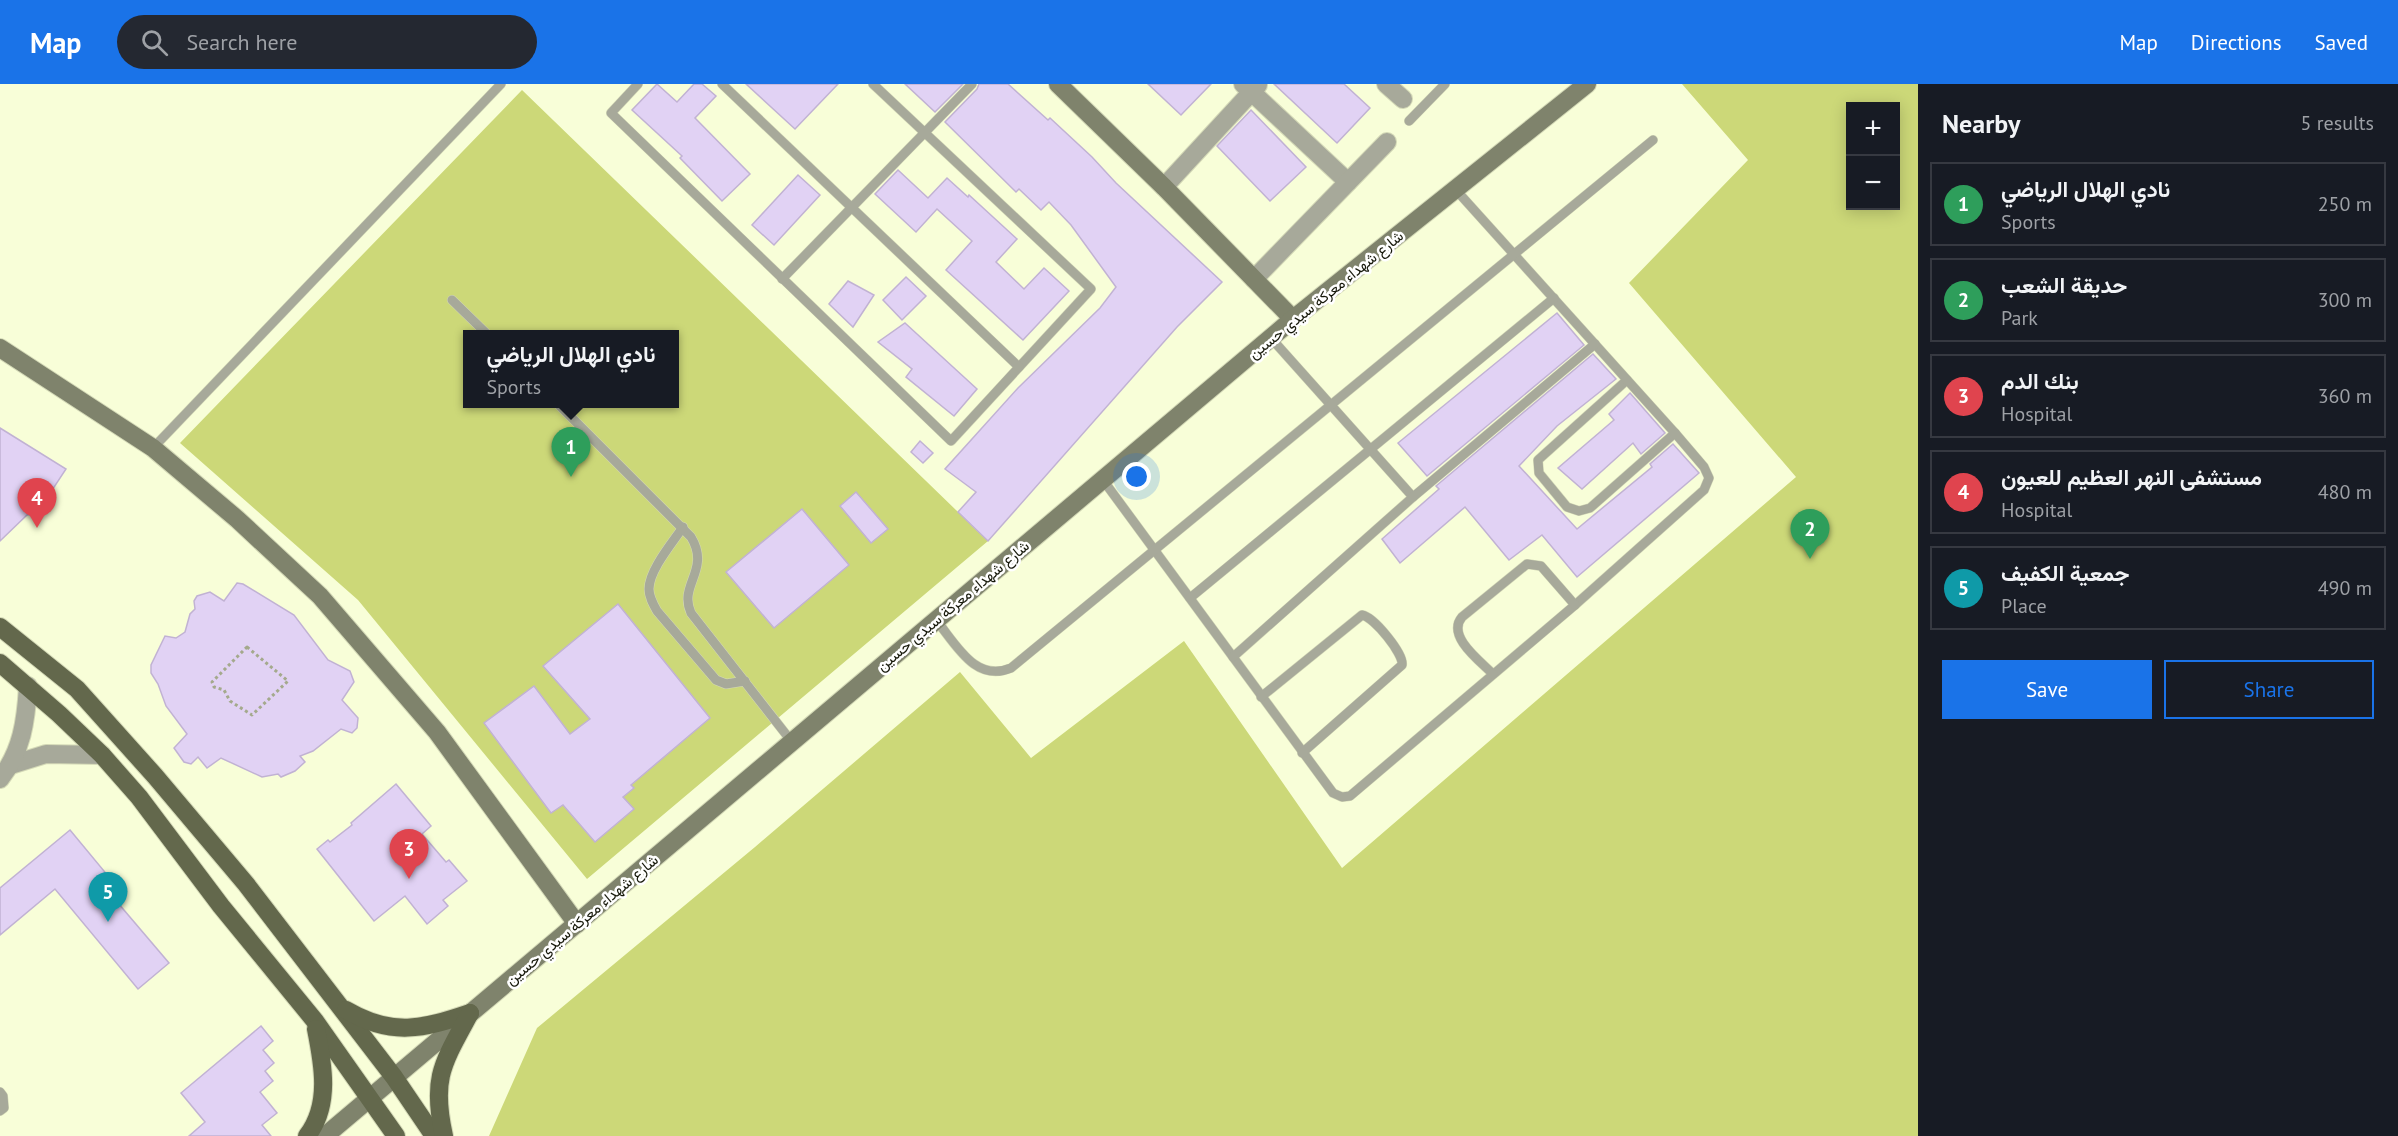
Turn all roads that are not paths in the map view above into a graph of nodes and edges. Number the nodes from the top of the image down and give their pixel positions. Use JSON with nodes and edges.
{"nodes":[{"id":1,"x":501,"y":84,"type":"edge"},
{"id":2,"x":638,"y":84,"type":"edge"},
{"id":3,"x":722,"y":84,"type":"edge"},
{"id":4,"x":873,"y":84,"type":"edge"},
{"id":5,"x":972,"y":84,"type":"edge"},
{"id":6,"x":1058,"y":84,"type":"edge"},
{"id":7,"x":1386,"y":84,"type":"edge"},
{"id":8,"x":1444,"y":84,"type":"edge"},
{"id":9,"x":1587,"y":84,"type":"edge"},
{"id":10,"x":1251,"y":87,"type":"edge"},
{"id":11,"x":1403,"y":99,"type":"dead end"},
{"id":12,"x":1409,"y":121,"type":"dead end"},
{"id":13,"x":925,"y":133,"type":"junction"},
{"id":14,"x":1653,"y":140,"type":"dead end"},
{"id":15,"x":1387,"y":142,"type":"dead end"},
{"id":16,"x":1348,"y":182,"type":"junction"},
{"id":17,"x":1164,"y":187,"type":"junction"},
{"id":18,"x":1456,"y":190,"type":"junction"},
{"id":19,"x":851,"y":208,"type":"junction"},
{"id":20,"x":1514,"y":254,"type":"junction"},
{"id":21,"x":782,"y":279,"type":"junction"},
{"id":22,"x":1254,"y":279,"type":"junction"},
{"id":23,"x":1554,"y":298,"type":"junction"},
{"id":24,"x":452,"y":300,"type":"dead end"},
{"id":25,"x":1293,"y":319,"type":"junction"},
{"id":26,"x":483,"y":330,"type":"edge"},
{"id":27,"x":1271,"y":338,"type":"junction"},
{"id":28,"x":1595,"y":344,"type":"junction"},
{"id":29,"x":0,"y":348,"type":"edge"},
{"id":30,"x":1019,"y":367,"type":"junction"},
{"id":31,"x":1627,"y":380,"type":"junction"},
{"id":32,"x":1330,"y":405,"type":"junction"},
{"id":33,"x":562,"y":408,"type":"edge"},
{"id":34,"x":1675,"y":433,"type":"junction"},
{"id":35,"x":153,"y":448,"type":"junction"},
{"id":36,"x":1371,"y":450,"type":"junction"},
{"id":37,"x":1103,"y":480,"type":"junction"},
{"id":38,"x":1413,"y":497,"type":"junction"},
{"id":39,"x":683,"y":527,"type":"junction"},
{"id":40,"x":1153,"y":549,"type":"junction"},
{"id":41,"x":1190,"y":598,"type":"junction"},
{"id":42,"x":1575,"y":605,"type":"junction"},
{"id":43,"x":936,"y":620,"type":"junction"},
{"id":44,"x":0,"y":627,"type":"edge"},
{"id":45,"x":1233,"y":657,"type":"junction"},
{"id":46,"x":0,"y":663,"type":"edge"},
{"id":47,"x":1493,"y":675,"type":"junction"},
{"id":48,"x":744,"y":681,"type":"junction"},
{"id":49,"x":28,"y":686,"type":"junction"},
{"id":50,"x":1261,"y":697,"type":"junction"},
{"id":51,"x":792,"y":742,"type":"junction"},
{"id":52,"x":1302,"y":753,"type":"junction"},
{"id":53,"x":102,"y":755,"type":"junction"},
{"id":54,"x":5,"y":772,"type":"edge"},
{"id":55,"x":577,"y":924,"type":"junction"},
{"id":56,"x":337,"y":1004,"type":"junction"},
{"id":57,"x":470,"y":1013,"type":"junction"},
{"id":58,"x":315,"y":1021,"type":"junction"},
{"id":59,"x":394,"y":1077,"type":"junction"},
{"id":60,"x":0,"y":1092,"type":"edge"},
{"id":61,"x":368,"y":1098,"type":"junction"},
{"id":62,"x":0,"y":1111,"type":"edge"},
{"id":63,"x":307,"y":1136,"type":"edge"},
{"id":64,"x":325,"y":1136,"type":"edge"},
{"id":65,"x":396,"y":1136,"type":"edge"},
{"id":66,"x":434,"y":1136,"type":"edge"},
{"id":67,"x":444,"y":1136,"type":"edge"}],
"edges":[{"from":1,"to":35,"type":"lane"},
{"from":2,"to":21,"type":"lane"},
{"from":3,"to":19,"type":"lane"},
{"from":4,"to":13,"type":"lane"},
{"from":5,"to":13,"type":"lane"},
{"from":6,"to":17,"type":"main road"},
{"from":7,"to":11,"type":"street"},
{"from":8,"to":12,"type":"lane"},
{"from":9,"to":18,"type":"main road","name":"شارع شهداء معركة سيدي حسين"},
{"from":10,"to":16,"type":"street"},
{"from":10,"to":17,"type":"street"},
{"from":13,"to":19,"type":"lane"},
{"from":13,"to":30,"type":"lane"},
{"from":14,"to":20,"type":"lane"},
{"from":15,"to":16,"type":"street"},
{"from":16,"to":22,"type":"street"},
{"from":17,"to":22,"type":"main road"},
{"from":18,"to":20,"type":"lane"},
{"from":18,"to":25,"type":"main road","name":"شارع شهداء معركة سيدي حسين"},
{"from":19,"to":21,"type":"lane"},
{"from":19,"to":30,"type":"lane"},
{"from":20,"to":23,"type":"lane"},
{"from":20,"to":32,"type":"lane"},
{"from":21,"to":30,"type":"lane"},
{"from":22,"to":25,"type":"main road"},
{"from":23,"to":28,"type":"lane"},
{"from":23,"to":36,"type":"lane"},
{"from":24,"to":26,"type":"lane"},
{"from":25,"to":27,"type":"main road","name":"شارع شهداء معركة سيدي حسين"},
{"from":27,"to":32,"type":"lane"},
{"from":27,"to":37,"type":"main road","name":"شارع شهداء معركة سيدي حسين"},
{"from":28,"to":31,"type":"lane"},
{"from":28,"to":38,"type":"lane"},
{"from":29,"to":35,"type":"main road"},
{"from":31,"to":34,"type":"lane"},
{"from":31,"to":34,"type":"lane"},
{"from":32,"to":36,"type":"lane"},
{"from":32,"to":40,"type":"lane"},
{"from":33,"to":39,"type":"lane"},
{"from":34,"to":42,"type":"lane"},
{"from":35,"to":55,"type":"main road"},
{"from":36,"to":38,"type":"lane"},
{"from":36,"to":41,"type":"lane"},
{"from":37,"to":40,"type":"lane"},
{"from":37,"to":43,"type":"main road","name":"شارع شهداء معركة سيدي حسين"},
{"from":38,"to":45,"type":"lane"},
{"from":39,"to":48,"type":"lane"},
{"from":39,"to":48,"type":"lane"},
{"from":40,"to":41,"type":"lane"},
{"from":40,"to":43,"type":"lane"},
{"from":41,"to":45,"type":"lane"},
{"from":42,"to":47,"type":"lane"},
{"from":42,"to":47,"type":"lane"},
{"from":43,"to":51,"type":"main road","name":"شارع شهداء معركة سيدي حسين"},
{"from":44,"to":56,"type":"main road"},
{"from":45,"to":50,"type":"lane"},
{"from":46,"to":49,"type":"main road"},
{"from":47,"to":52,"type":"lane"},
{"from":48,"to":51,"type":"lane"},
{"from":49,"to":53,"type":"main road"},
{"from":49,"to":54,"type":"street"},
{"from":50,"to":52,"type":"lane"},
{"from":50,"to":52,"type":"lane"},
{"from":51,"to":55,"type":"main road","name":"شارع شهداء معركة سيدي حسين"},
{"from":53,"to":54,"type":"street"},
{"from":53,"to":58,"type":"main road"},
{"from":55,"to":57,"type":"main road","name":"شارع شهداء معركة سيدي حسين"},
{"from":56,"to":57,"type":"main road"},
{"from":56,"to":59,"type":"main road"},
{"from":57,"to":59,"type":"main road","name":"شارع شهداء معركة سيدي حسين"},
{"from":57,"to":67,"type":"main road"},
{"from":58,"to":61,"type":"main road"},
{"from":58,"to":63,"type":"main road"},
{"from":59,"to":61,"type":"main road","name":"شارع شهداء معركة سيدي حسين"},
{"from":59,"to":66,"type":"main road"},
{"from":60,"to":62,"type":"lane"},
{"from":61,"to":64,"type":"main road","name":"شارع شهداء معركة سيدي حسين"},
{"from":61,"to":65,"type":"main road"}]}
